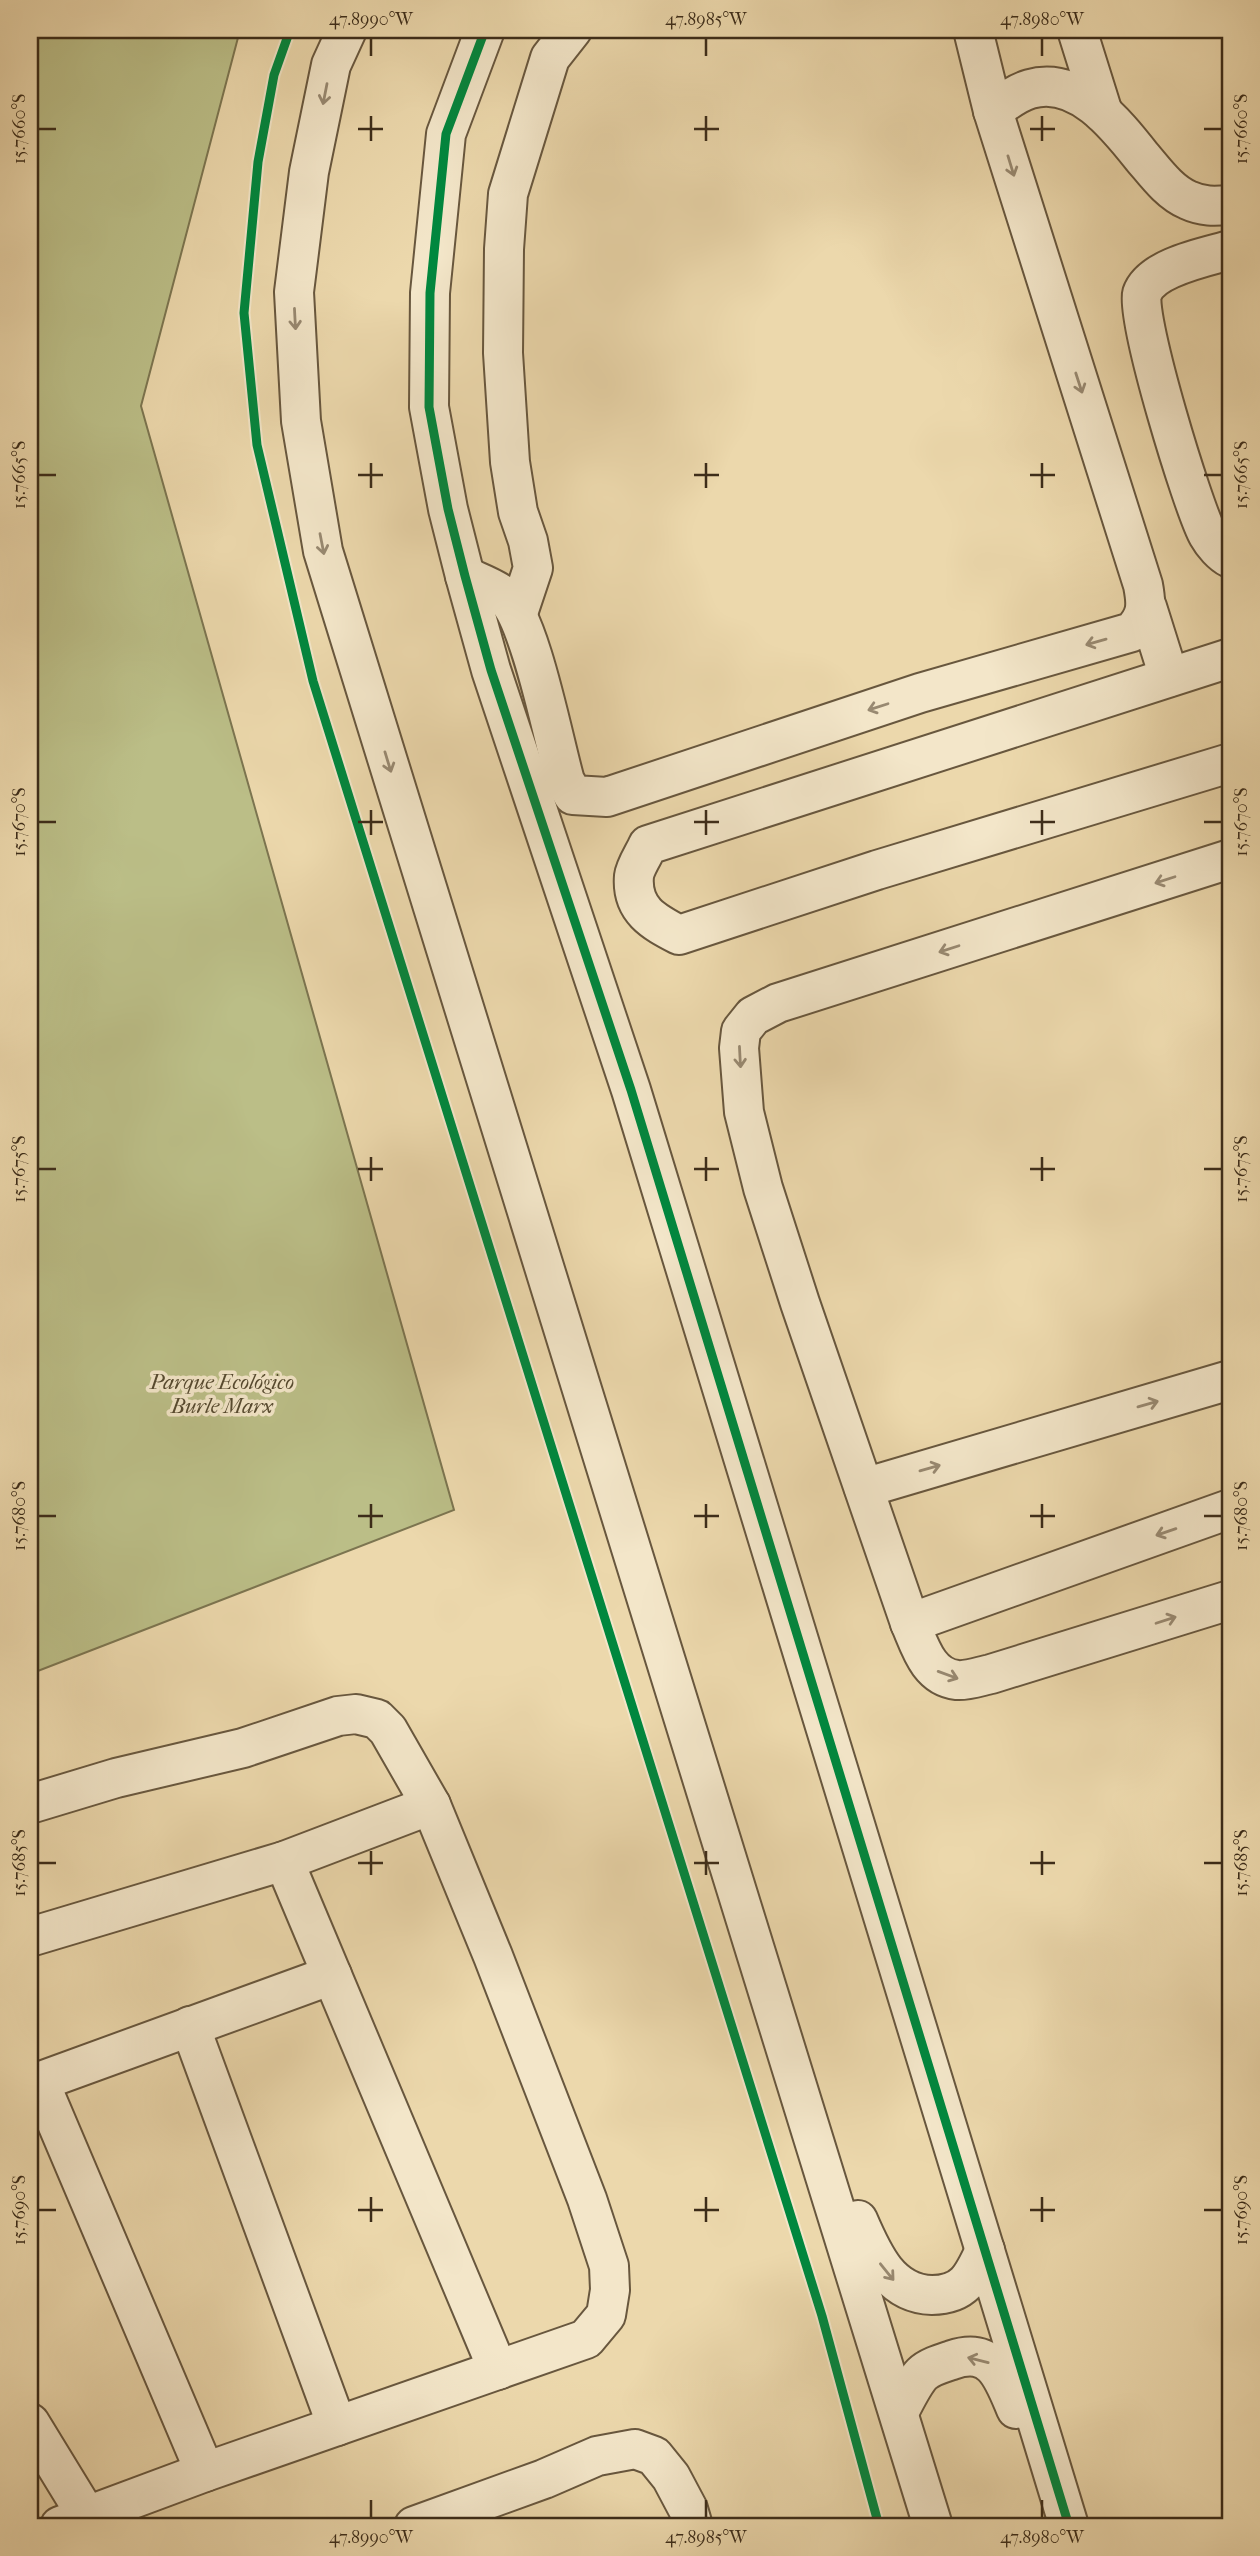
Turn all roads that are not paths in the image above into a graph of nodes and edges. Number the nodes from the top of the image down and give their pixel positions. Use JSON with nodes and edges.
{"nodes":[{"id":1,"x":346,"y":30,"type":"edge"},
{"id":2,"x":485,"y":30,"type":"edge"},
{"id":3,"x":572,"y":30,"type":"edge"},
{"id":4,"x":973,"y":30,"type":"edge"},
{"id":5,"x":1077,"y":30,"type":"edge"},
{"id":6,"x":993,"y":111,"type":"junction"},
{"id":7,"x":1103,"y":113,"type":"junction"},
{"id":8,"x":1230,"y":205,"type":"edge"},
{"id":9,"x":1230,"y":250,"type":"edge"},
{"id":10,"x":1230,"y":558,"type":"edge"},
{"id":11,"x":465,"y":576,"type":"junction"},
{"id":12,"x":1147,"y":607,"type":"junction"},
{"id":13,"x":518,"y":614,"type":"junction"},
{"id":14,"x":1230,"y":658,"type":"edge"},
{"id":15,"x":1168,"y":677,"type":"junction"},
{"id":16,"x":1230,"y":763,"type":"edge"},
{"id":17,"x":1230,"y":859,"type":"edge"},
{"id":18,"x":1230,"y":1380,"type":"edge"},
{"id":19,"x":864,"y":1488,"type":"junction"},
{"id":20,"x":1230,"y":1509,"type":"edge"},
{"id":21,"x":1230,"y":1600,"type":"edge"},
{"id":22,"x":910,"y":1623,"type":"junction"},
{"id":23,"x":30,"y":1804,"type":"edge"},
{"id":24,"x":431,"y":1805,"type":"junction"},
{"id":25,"x":284,"y":1861,"type":"junction"},
{"id":26,"x":30,"y":1937,"type":"edge"},
{"id":27,"x":332,"y":1975,"type":"junction"},
{"id":28,"x":190,"y":2026,"type":"junction"},
{"id":29,"x":787,"y":2054,"type":"junction"},
{"id":30,"x":35,"y":2083,"type":"edge"},
{"id":31,"x":985,"y":2250,"type":"junction"},
{"id":32,"x":498,"y":2370,"type":"junction"},
{"id":33,"x":898,"y":2412,"type":"junction"},
{"id":34,"x":30,"y":2423,"type":"edge"},
{"id":35,"x":337,"y":2426,"type":"junction"},
{"id":36,"x":205,"y":2472,"type":"junction"},
{"id":37,"x":80,"y":2523,"type":"edge"},
{"id":38,"x":414,"y":2526,"type":"edge"},
{"id":39,"x":693,"y":2526,"type":"edge"},
{"id":40,"x":933,"y":2526,"type":"edge"},
{"id":41,"x":1058,"y":2526,"type":"edge"},
{"id":42,"x":1069,"y":2526,"type":"edge"}],
"edges":[{"from":1,"to":29,"type":"street","one_way":true},
{"from":2,"to":11,"type":"street"},
{"from":3,"to":13,"type":"street"},
{"from":4,"to":6,"type":"street"},
{"from":5,"to":7,"type":"street"},
{"from":6,"to":7,"type":"street"},
{"from":6,"to":12,"type":"street","one_way":true},
{"from":7,"to":8,"type":"street"},
{"from":9,"to":10,"type":"street"},
{"from":11,"to":13,"type":"street"},
{"from":11,"to":31,"type":"street"},
{"from":12,"to":13,"type":"street","one_way":true},
{"from":12,"to":15,"type":"street"},
{"from":14,"to":15,"type":"street"},
{"from":15,"to":16,"type":"street"},
{"from":17,"to":19,"type":"street","one_way":true},
{"from":19,"to":18,"type":"street","one_way":true},
{"from":19,"to":22,"type":"street"},
{"from":20,"to":22,"type":"street","one_way":true},
{"from":22,"to":21,"type":"street","one_way":true},
{"from":23,"to":24,"type":"street"},
{"from":24,"to":25,"type":"street"},
{"from":24,"to":32,"type":"street"},
{"from":25,"to":26,"type":"street"},
{"from":25,"to":27,"type":"street"},
{"from":27,"to":28,"type":"street"},
{"from":27,"to":32,"type":"street"},
{"from":28,"to":30,"type":"street"},
{"from":28,"to":35,"type":"street"},
{"from":29,"to":31,"type":"street","one_way":true},
{"from":29,"to":33,"type":"street"},
{"from":30,"to":36,"type":"street"},
{"from":31,"to":42,"type":"street"},
{"from":32,"to":35,"type":"street"},
{"from":33,"to":40,"type":"street"},
{"from":41,"to":33,"type":"street","one_way":true},
{"from":34,"to":37,"type":"street"},
{"from":35,"to":36,"type":"street"},
{"from":36,"to":37,"type":"street"},
{"from":38,"to":39,"type":"street"}]}
